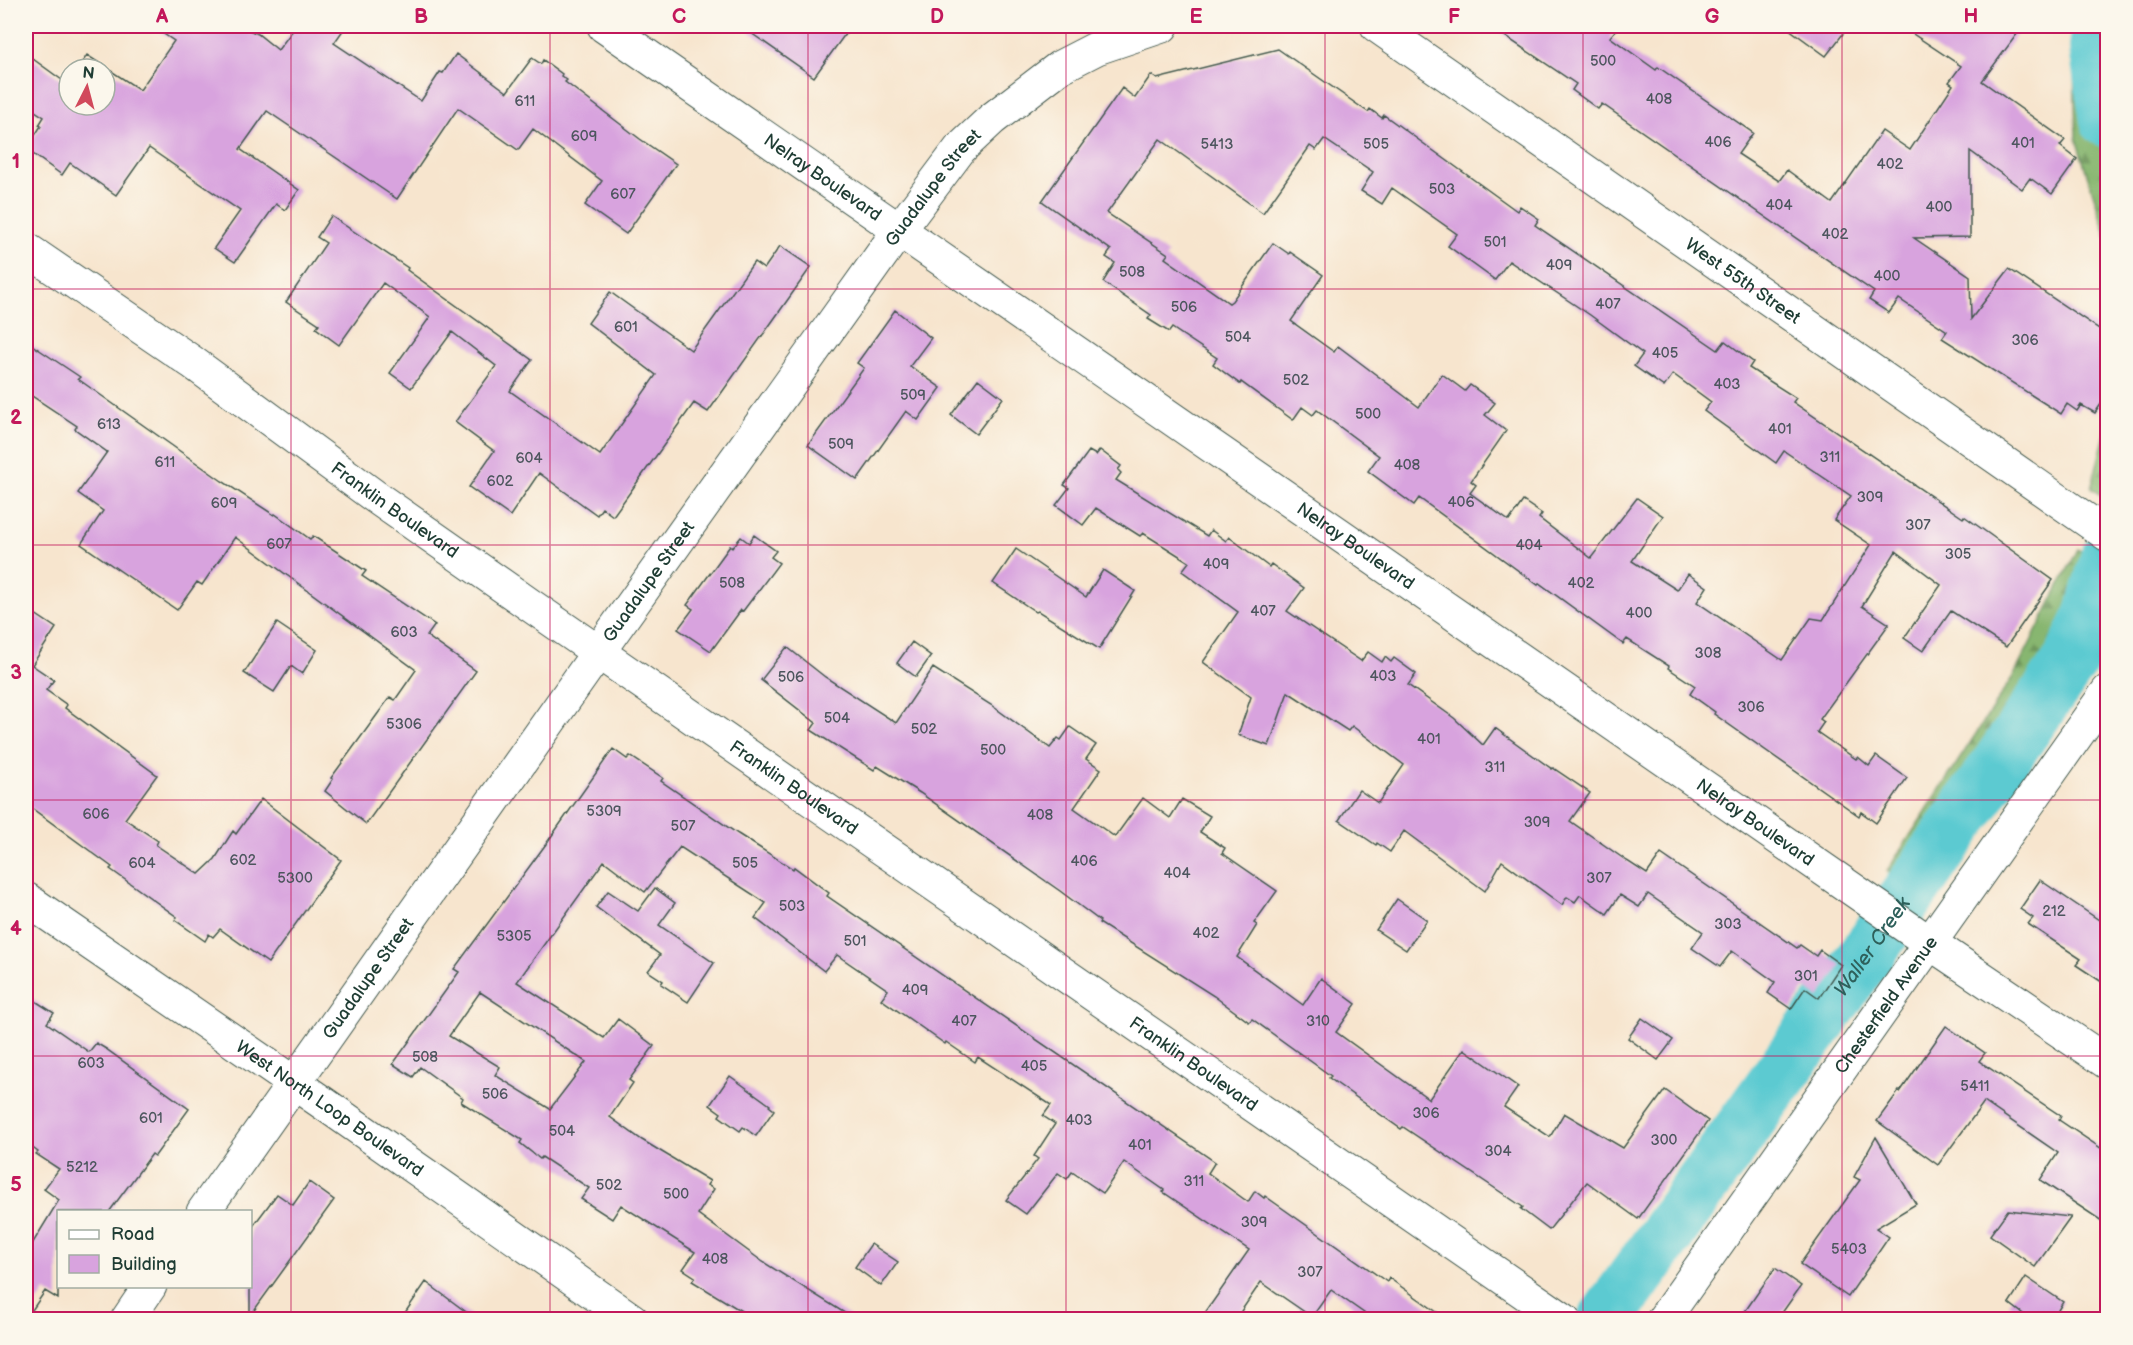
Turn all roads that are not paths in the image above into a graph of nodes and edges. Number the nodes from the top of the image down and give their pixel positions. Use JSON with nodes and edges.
{"nodes":[{"id":1,"x":604,"y":26,"type":"edge"},
{"id":2,"x":1162,"y":26,"type":"edge"},
{"id":3,"x":1377,"y":26,"type":"edge"},
{"id":4,"x":900,"y":229,"type":"junction"},
{"id":5,"x":26,"y":249,"type":"edge"},
{"id":6,"x":2108,"y":535,"type":"edge"},
{"id":7,"x":599,"y":651,"type":"junction"},
{"id":8,"x":2108,"y":691,"type":"edge"},
{"id":9,"x":26,"y":899,"type":"edge"},
{"id":10,"x":1930,"y":944,"type":"junction"},
{"id":11,"x":2108,"y":1063,"type":"edge"},
{"id":12,"x":294,"y":1083,"type":"junction"},
{"id":13,"x":204,"y":1210,"type":"edge"},
{"id":14,"x":149,"y":1288,"type":"edge"},
{"id":15,"x":127,"y":1320,"type":"edge"},
{"id":16,"x":632,"y":1320,"type":"edge"},
{"id":17,"x":1564,"y":1320,"type":"edge"},
{"id":18,"x":1663,"y":1320,"type":"edge"}],
"edges":[{"from":1,"to":4,"type":"street","name":"Nelray Boulevard"},
{"from":2,"to":4,"type":"street","name":"Guadalupe Street"},
{"from":3,"to":6,"type":"street","name":"West 55th Street"},
{"from":4,"to":7,"type":"street","name":"Guadalupe Street"},
{"from":4,"to":10,"type":"street","name":"Nelray Boulevard"},
{"from":5,"to":7,"type":"street","name":"Franklin Boulevard"},
{"from":7,"to":12,"type":"street","name":"Guadalupe Street"},
{"from":7,"to":17,"type":"street","name":"Franklin Boulevard"},
{"from":8,"to":10,"type":"street","name":"Chesterfield Avenue"},
{"from":9,"to":12,"type":"street","name":"West North Loop Boulevard"},
{"from":10,"to":11,"type":"street","name":"Nelray Boulevard"},
{"from":10,"to":18,"type":"street","name":"Chesterfield Avenue"},
{"from":12,"to":13,"type":"street","name":"Guadalupe Street"},
{"from":12,"to":16,"type":"street","name":"West North Loop Boulevard"},
{"from":14,"to":15,"type":"street"}]}
